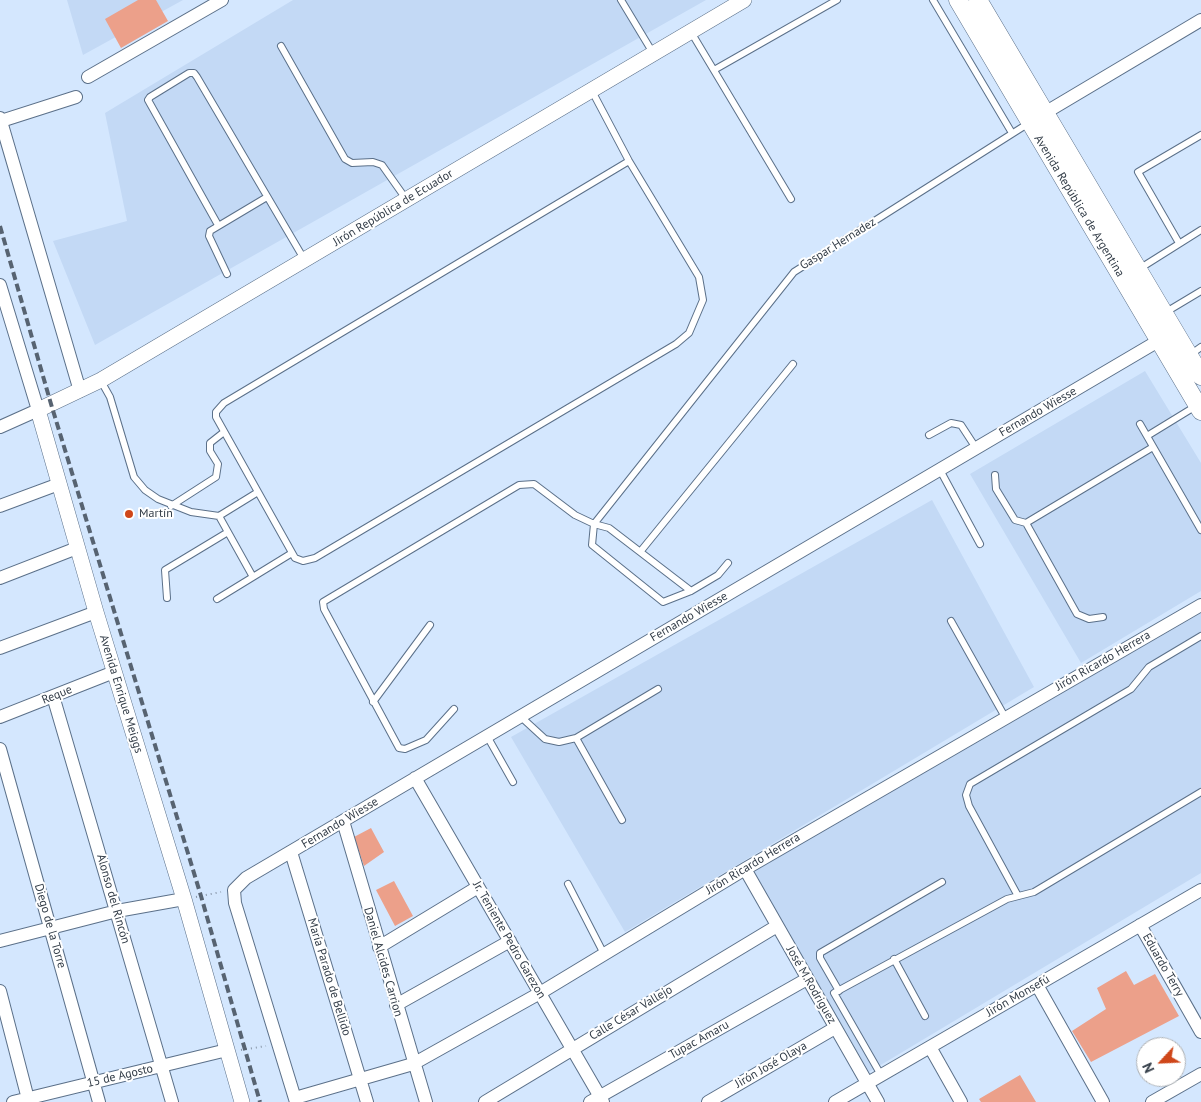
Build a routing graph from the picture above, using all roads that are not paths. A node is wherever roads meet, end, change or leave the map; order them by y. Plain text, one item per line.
1 (222, 0) edge
2 (621, 0) edge
3 (837, 0) edge
4 (933, 0) edge
5 (958, 0) edge
6 (978, 0) edge
7 (738, 2) edge
8 (1201, 20) edge
9 (690, 32) junction
10 (281, 46) dead end
11 (653, 54) junction
12 (714, 70) junction
13 (88, 77) dead end
14 (592, 91) junction
15 (76, 97) dead end
16 (1045, 113) junction
17 (0, 119) edge
18 (1029, 123) junction
19 (1012, 133) junction
20 (1201, 135) edge
21 (629, 161) junction
22 (267, 197) junction
23 (791, 199) dead end
24 (406, 200) junction
25 (218, 225) junction
26 (1201, 230) edge
27 (1179, 243) junction
28 (305, 261) junction
29 (1138, 270) junction
30 (227, 274) dead end
31 (0, 285) edge
32 (1201, 291) edge
33 (4, 312) edge
34 (1164, 313) junction
35 (1175, 332) junction
36 (1159, 341) junction
37 (1195, 351) edge
38 (793, 364) dead end
39 (1201, 376) edge
40 (101, 380) junction
41 (80, 391) junction
42 (1199, 408) edge
43 (38, 410) junction
44 (1140, 424) dead end
45 (0, 427) edge
46 (224, 432) junction
47 (929, 435) dead end
48 (1146, 436) junction
49 (1153, 447) junction
50 (976, 448) junction
51 (940, 470) junction
52 (995, 475) dead end
53 (59, 484) junction
54 (258, 492) junction
55 (0, 506) edge
56 (171, 506) junction
57 (219, 516) junction
58 (1026, 523) junction
59 (594, 524) junction
60 (1201, 530) edge
61 (228, 532) junction
62 (980, 544) dead end
63 (78, 548) junction
64 (640, 552) junction
65 (292, 553) junction
66 (728, 563) dead end
67 (253, 577) junction
68 (0, 578) edge
69 (691, 591) junction
70 (167, 598) dead end
71 (217, 598) dead end
72 (1201, 605) edge
73 (96, 612) junction
74 (1103, 617) dead end
75 (951, 621) dead end
76 (430, 626) dead end
77 (1201, 636) edge
78 (0, 648) edge
79 (114, 672) junction
80 (658, 689) dead end
81 (53, 696) junction
82 (372, 702) junction
83 (454, 709) dead end
84 (520, 716) junction
85 (0, 717) edge
86 (1005, 717) junction
87 (487, 736) junction
88 (576, 738) junction
89 (0, 750) edge
90 (415, 778) junction
91 (513, 782) dead end
92 (1201, 792) edge
93 (622, 820) dead end
94 (343, 821) junction
95 (291, 852) junction
96 (745, 868) junction
97 (942, 882) dead end
98 (568, 884) dead end
99 (478, 887) junction
100 (1201, 890) edge
101 (1018, 896) junction
102 (184, 899) junction
103 (117, 911) junction
104 (1140, 925) junction
105 (777, 926) junction
106 (50, 927) junction
107 (0, 941) edge
108 (510, 941) junction
109 (379, 947) junction
110 (604, 954) junction
111 (894, 959) junction
112 (808, 979) junction
113 (1037, 985) junction
114 (0, 991) edge
115 (839, 991) junction
116 (540, 993) junction
117 (396, 1006) junction
118 (925, 1016) dead end
119 (835, 1028) junction
120 (1201, 1032) edge
121 (930, 1047) junction
122 (572, 1048) junction
123 (227, 1050) junction
124 (413, 1064) junction
125 (162, 1066) junction
126 (1201, 1074) edge
127 (881, 1075) junction
128 (360, 1079) junction
129 (93, 1082) junction
130 (868, 1083) junction
131 (28, 1099) junction
132 (296, 1100) edge
133 (598, 1100) edge
134 (12, 1102) edge
135 (99, 1102) edge
136 (172, 1102) edge
137 (242, 1102) edge
138 (367, 1102) edge
139 (426, 1102) edge
140 (485, 1102) edge
141 (708, 1102) edge
142 (835, 1102) edge
143 (878, 1102) edge
144 (961, 1102) edge
145 (1103, 1102) edge
146 (1152, 1102) edge

1 - 13 street
2 - 11 lane
3 - 12 lane
4 - 19 lane
5 - 18 main road, Avenida República de Argentina
6 - 16 main road, Avenida República de Argentina
7 - 9 street, Jirón República de Ecuador
8 - 16 street, Gaspar Hernadez
9 - 11 street, Jirón República de Ecuador
9 - 12 lane
10 - 24 lane
11 - 14 street, Jirón República de Ecuador
12 - 23 lane
14 - 21 lane
14 - 24 street, Jirón República de Ecuador
15 - 17 street
16 - 18 street, Gaspar Hernadez
16 - 29 main road, Avenida República de Argentina
17 - 41 street
18 - 19 lane, Gaspar Hernadez
18 - 36 main road, Avenida República de Argentina
19 - 59 lane, Gaspar Hernadez
20 - 27 lane
21 - 46 lane
21 - 65 lane
22 - 25 lane
22 - 25 lane
22 - 28 lane
24 - 28 street, Jirón República de Ecuador
25 - 30 lane
26 - 27 lane
27 - 29 lane
28 - 40 street, Jirón República de Ecuador
29 - 34 main road, Avenida República de Argentina
31 - 33 street, Avenida Enrique Meiggs
32 - 34 lane
33 - 43 street, Avenida Enrique Meiggs
34 - 35 main road, Avenida República de Argentina
35 - 36 street, Fernando Wiesse
35 - 37 main road, Avenida República de Argentina
36 - 42 main road, Avenida República de Argentina
36 - 50 street, Fernando Wiesse
37 - 39 main road, Avenida República de Argentina
38 - 64 lane
40 - 41 street, Jirón República de Ecuador
40 - 56 lane
41 - 43 street, Jirón República de Ecuador
42 - 48 lane
43 - 45 street
43 - 53 street, Avenida Enrique Meiggs
44 - 48 lane
46 - 54 lane
46 - 56 lane
47 - 50 lane
48 - 49 lane
49 - 58 lane
49 - 60 lane
50 - 51 street, Fernando Wiesse
51 - 62 lane
51 - 84 street, Fernando Wiesse
52 - 58 lane
53 - 55 street
53 - 63 street, Avenida Enrique Meiggs
54 - 57 lane
54 - 65 lane
56 - 57 lane
57 - 61 lane
58 - 74 lane
59 - 64 lane
59 - 69 lane
59 - 82 lane
61 - 67 lane
61 - 70 lane
63 - 68 street
63 - 73 street, Avenida Enrique Meiggs
64 - 69 lane
65 - 67 lane
66 - 69 lane
67 - 71 lane
72 - 86 street, Jirón Ricardo Herrera
73 - 78 street
73 - 79 street, Avenida Enrique Meiggs
75 - 86 lane
76 - 82 lane
77 - 101 lane
79 - 81 street, Reque
79 - 102 street, Avenida Enrique Meiggs
80 - 88 lane
81 - 85 street, Reque
81 - 103 street, Alonso del Rincón
82 - 83 lane
84 - 87 street, Fernando Wiesse
84 - 88 lane
86 - 96 street, Jirón Ricardo Herrera
87 - 90 street, Fernando Wiesse
87 - 91 lane
88 - 93 lane
89 - 106 street, Diego de la Torre
90 - 94 street, Fernando Wiesse
90 - 99 street, Jr. Teniente Pedro Garezon
92 - 101 lane
94 - 95 street, Fernando Wiesse
94 - 109 street, Daniel Alcides Carrion
95 - 128 street, María Parado de Bellido
95 - 132 street, Fernando Wiesse
96 - 105 street, José M.Rodriguez
96 - 110 street, Jirón Ricardo Herrera
97 - 115 lane
98 - 110 lane
99 - 108 street, Jr. Teniente Pedro Garezon
99 - 109 street
100 - 104 street, Jirón Monsefú
101 - 111 lane
102 - 103 street
102 - 123 street, Avenida Enrique Meiggs
103 - 106 street
103 - 125 street, Alonso del Rincón
104 - 113 street, Jirón Monsefú
104 - 120 street, Eduardo Terry
105 - 112 street, José M.Rodriguez
105 - 122 street, Calle César Vallejo
106 - 107 street
106 - 129 street, Diego de la Torre
108 - 116 street, Jr. Teniente Pedro Garezon
108 - 117 street
109 - 117 street, Daniel Alcides Carrion
110 - 116 street, Jirón Ricardo Herrera
111 - 115 lane
111 - 118 lane
112 - 119 street, José M.Rodriguez
112 - 133 street, Tupac Amaru
113 - 121 street, Jirón Monsefú
113 - 145 street
114 - 131 street
115 - 127 lane
116 - 122 street, Jr. Teniente Pedro Garezon
116 - 124 street, Jirón Ricardo Herrera
117 - 124 street, Daniel Alcides Carrion
119 - 130 street, José M.Rodriguez
119 - 141 street, Jirón José Olaya
121 - 127 street, Jirón Monsefú
121 - 144 street
122 - 133 street, Jr. Teniente Pedro Garezon
122 - 140 street, Calle César Vallejo
123 - 125 street, 15 de Agosto
123 - 137 street, Avenida Enrique Meiggs
124 - 128 street, Jirón Ricardo Herrera
124 - 139 street, Daniel Alcides Carrion
125 - 129 street, 15 de Agosto
125 - 136 street, Alonso del Rincón
126 - 146 street
127 - 130 street, Jirón Monsefú
128 - 132 street, Jirón Ricardo Herrera
128 - 138 street, María Parado de Bellido
129 - 131 street, 15 de Agosto
129 - 135 street, Diego de la Torre
130 - 142 street, Jirón Monsefú
130 - 143 street, José M.Rodriguez
131 - 134 street, 15 de Agosto

